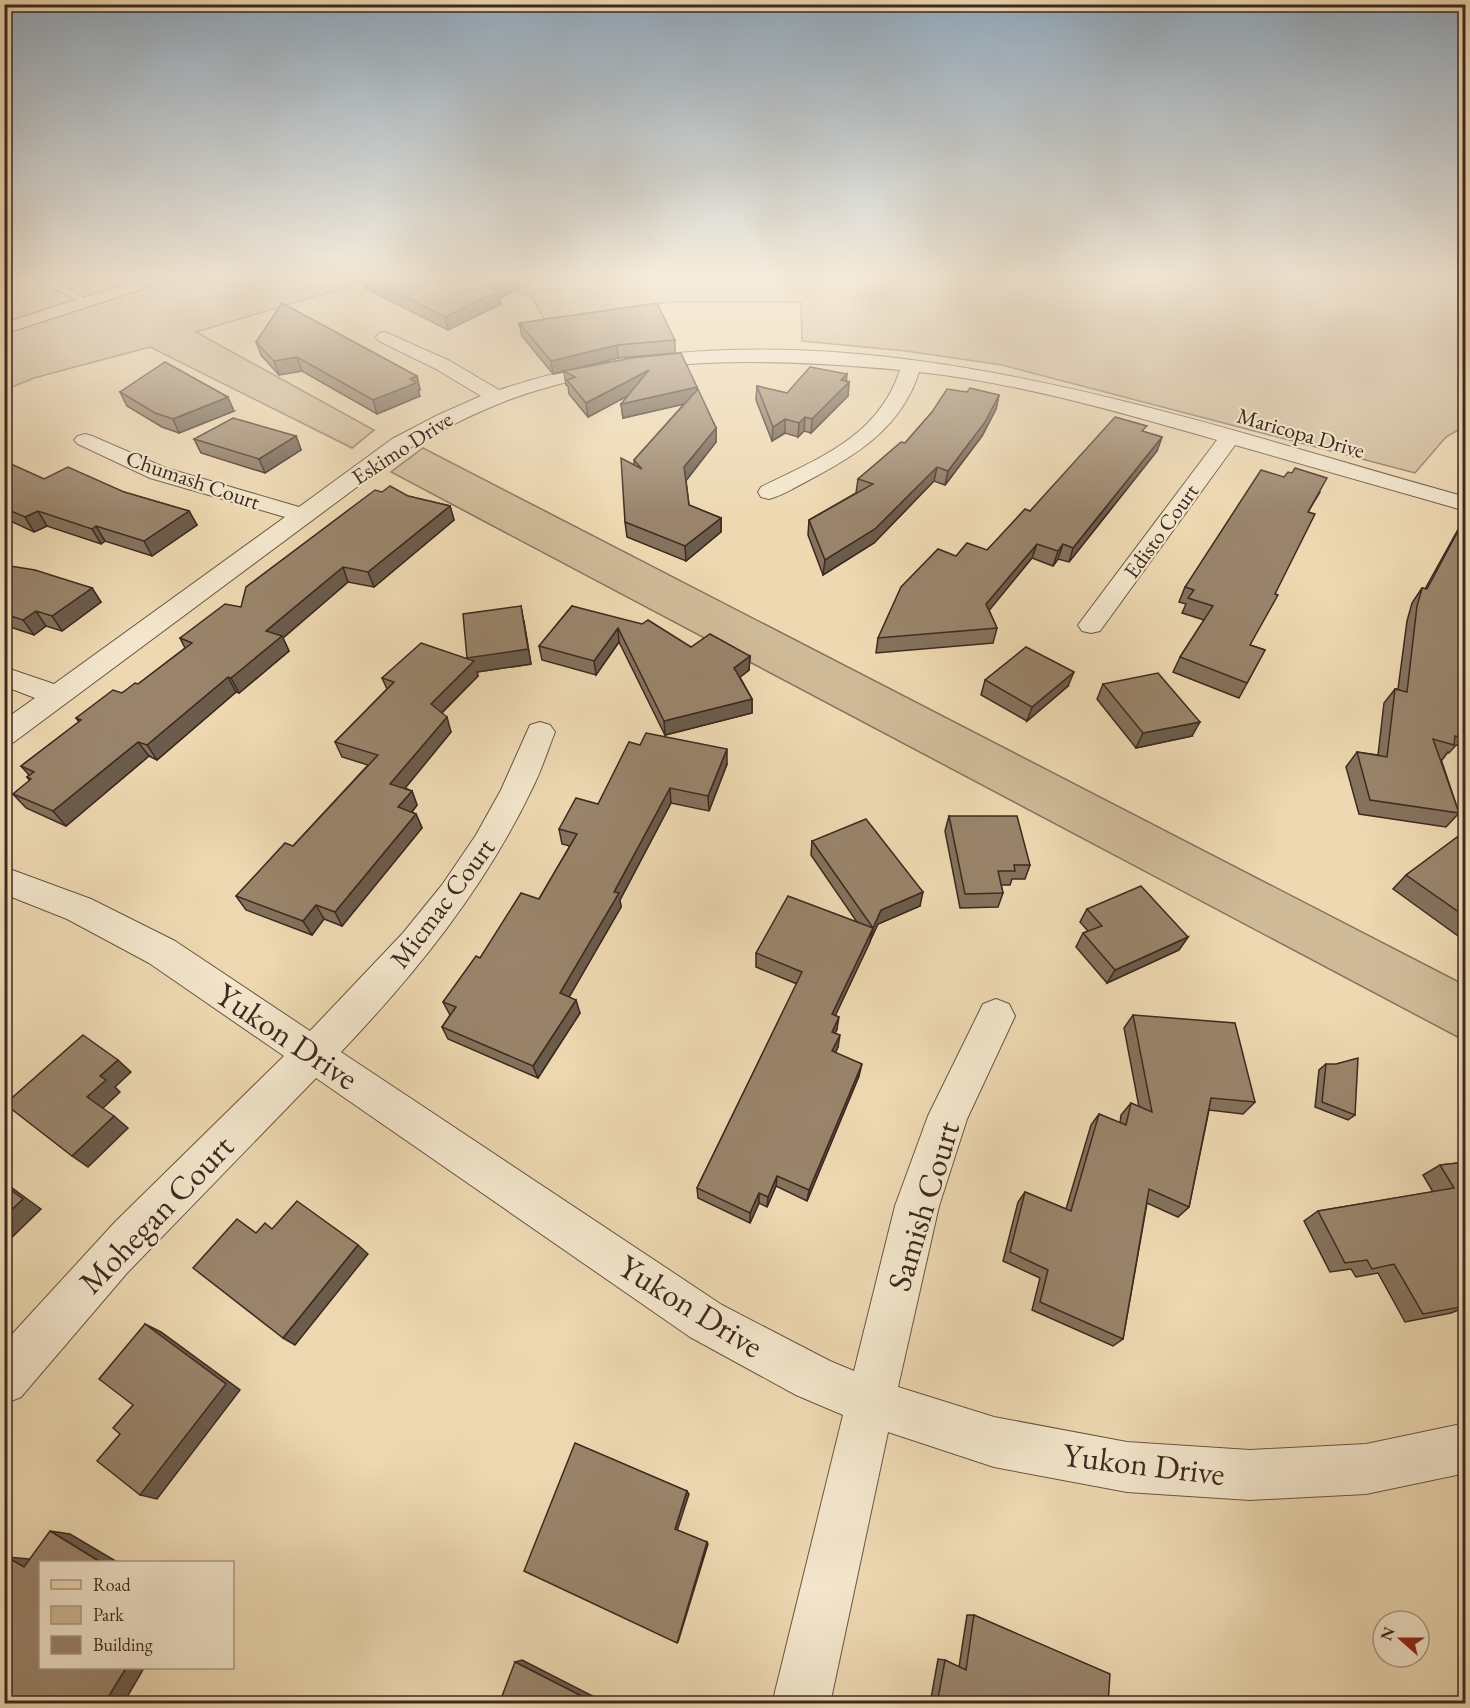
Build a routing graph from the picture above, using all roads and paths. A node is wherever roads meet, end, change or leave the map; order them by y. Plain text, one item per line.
1 (422, 355) edge
2 (911, 365) junction
3 (495, 396) junction
4 (1230, 437) junction
5 (85, 441) dead end
6 (769, 492) dead end
7 (1466, 504) edge
8 (302, 515) junction
9 (1091, 625) dead end
10 (4, 676) edge
11 (57, 696) junction
12 (540, 732) dead end
13 (4, 735) edge
14 (4, 880) edge
15 (996, 1016) dead end
16 (314, 1053) junction
17 (4, 1380) edge
18 (870, 1402) junction
19 (1466, 1448) edge
20 (801, 1704) edge

1 - 3 street
2 - 3 street, Eskimo Drive
2 - 4 street, Maricopa Drive
2 - 6 street
3 - 8 street, Eskimo Drive
4 - 7 street, Maricopa Drive
4 - 9 street, Edisto Court
5 - 8 street, Chumash Court
8 - 11 street, Eskimo Drive
10 - 11 street
11 - 13 street, Eskimo Drive
12 - 16 street, Micmac Court
14 - 16 street, Yukon Drive
15 - 18 street, Samish Court
16 - 17 street, Mohegan Court
16 - 18 street, Yukon Drive
18 - 19 street, Yukon Drive
18 - 20 street, Samish Court

